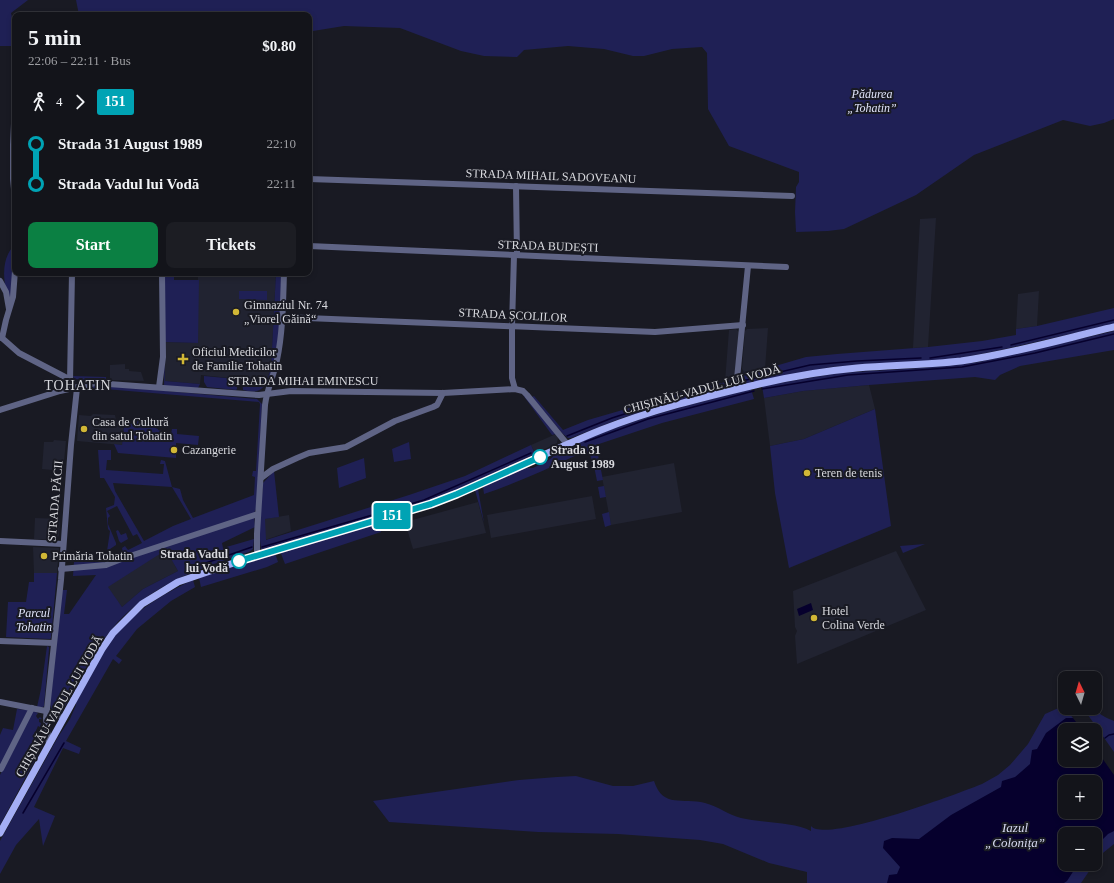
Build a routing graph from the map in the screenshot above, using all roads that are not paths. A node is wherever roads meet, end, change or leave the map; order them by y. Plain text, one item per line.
1 (312, 179) edge
2 (516, 186) junction
3 (792, 196) dead end
4 (312, 246) edge
5 (515, 255) junction
6 (748, 266) junction
7 (786, 267) dead end
8 (15, 276) edge
9 (72, 276) edge
10 (162, 276) edge
11 (284, 276) edge
12 (0, 281) edge
13 (9, 311) junction
14 (282, 317) junction
15 (743, 325) junction
16 (512, 326) junction
17 (1114, 327) edge
18 (1, 340) edge
19 (70, 381) junction
20 (159, 387) junction
21 (77, 388) junction
22 (515, 389) junction
23 (736, 389) junction
24 (266, 393) junction
25 (443, 393) junction
26 (0, 410) edge
27 (567, 444) junction
28 (260, 478) junction
29 (258, 514) junction
30 (0, 541) edge
31 (63, 544) junction
32 (257, 555) junction
33 (62, 569) junction
34 (0, 641) edge
35 (54, 643) junction
36 (0, 702) edge
37 (32, 708) junction
38 (46, 711) junction
39 (64, 718) junction
40 (49, 745) junction
41 (1, 769) edge
42 (0, 834) edge

1 - 2 street, STRADA MIHAIL SADOVEANU
2 - 3 street, STRADA MIHAIL SADOVEANU
2 - 5 street
4 - 5 street, STRADA BUDEȘTI
5 - 6 street, STRADA BUDEȘTI
5 - 16 street
6 - 7 street, STRADA BUDEȘTI
6 - 15 street
8 - 13 street
9 - 19 street
10 - 20 street
11 - 14 street
12 - 13 street
13 - 18 street
14 - 16 street, STRADA ȘCOLILOR
14 - 24 street
15 - 16 street, STRADA ȘCOLILOR
15 - 23 street
16 - 22 street
17 - 23 main road, CHIȘINĂU-VADUL LUI VODĂ
18 - 19 street
19 - 21 street
20 - 21 street, STRADA MIHAI EMINESCU
20 - 24 street, STRADA MIHAI EMINESCU
21 - 26 street, STRADA MIHAI EMINESCU
21 - 31 street, STRADA PĂCII
22 - 25 street, STRADA MIHAI EMINESCU
22 - 27 street
23 - 27 main road, CHIȘINĂU-VADUL LUI VODĂ
24 - 25 street, STRADA MIHAI EMINESCU
24 - 28 street
25 - 28 street
27 - 32 main road, CHIȘINĂU-VADUL LUI VODĂ
28 - 29 street
29 - 32 street
29 - 33 street
30 - 31 street
31 - 33 street, STRADA PĂCII
32 - 39 main road, CHIȘINĂU-VADUL LUI VODĂ
33 - 35 street, STRADA PĂCII
34 - 35 street
35 - 38 street, STRADA PĂCII
36 - 37 street
37 - 38 street
37 - 41 street
38 - 39 street
38 - 40 street, STRADA PĂCII
39 - 40 main road, CHIȘINĂU-VADUL LUI VODĂ
40 - 42 main road, CHIȘINĂU-VADUL LUI VODĂ

